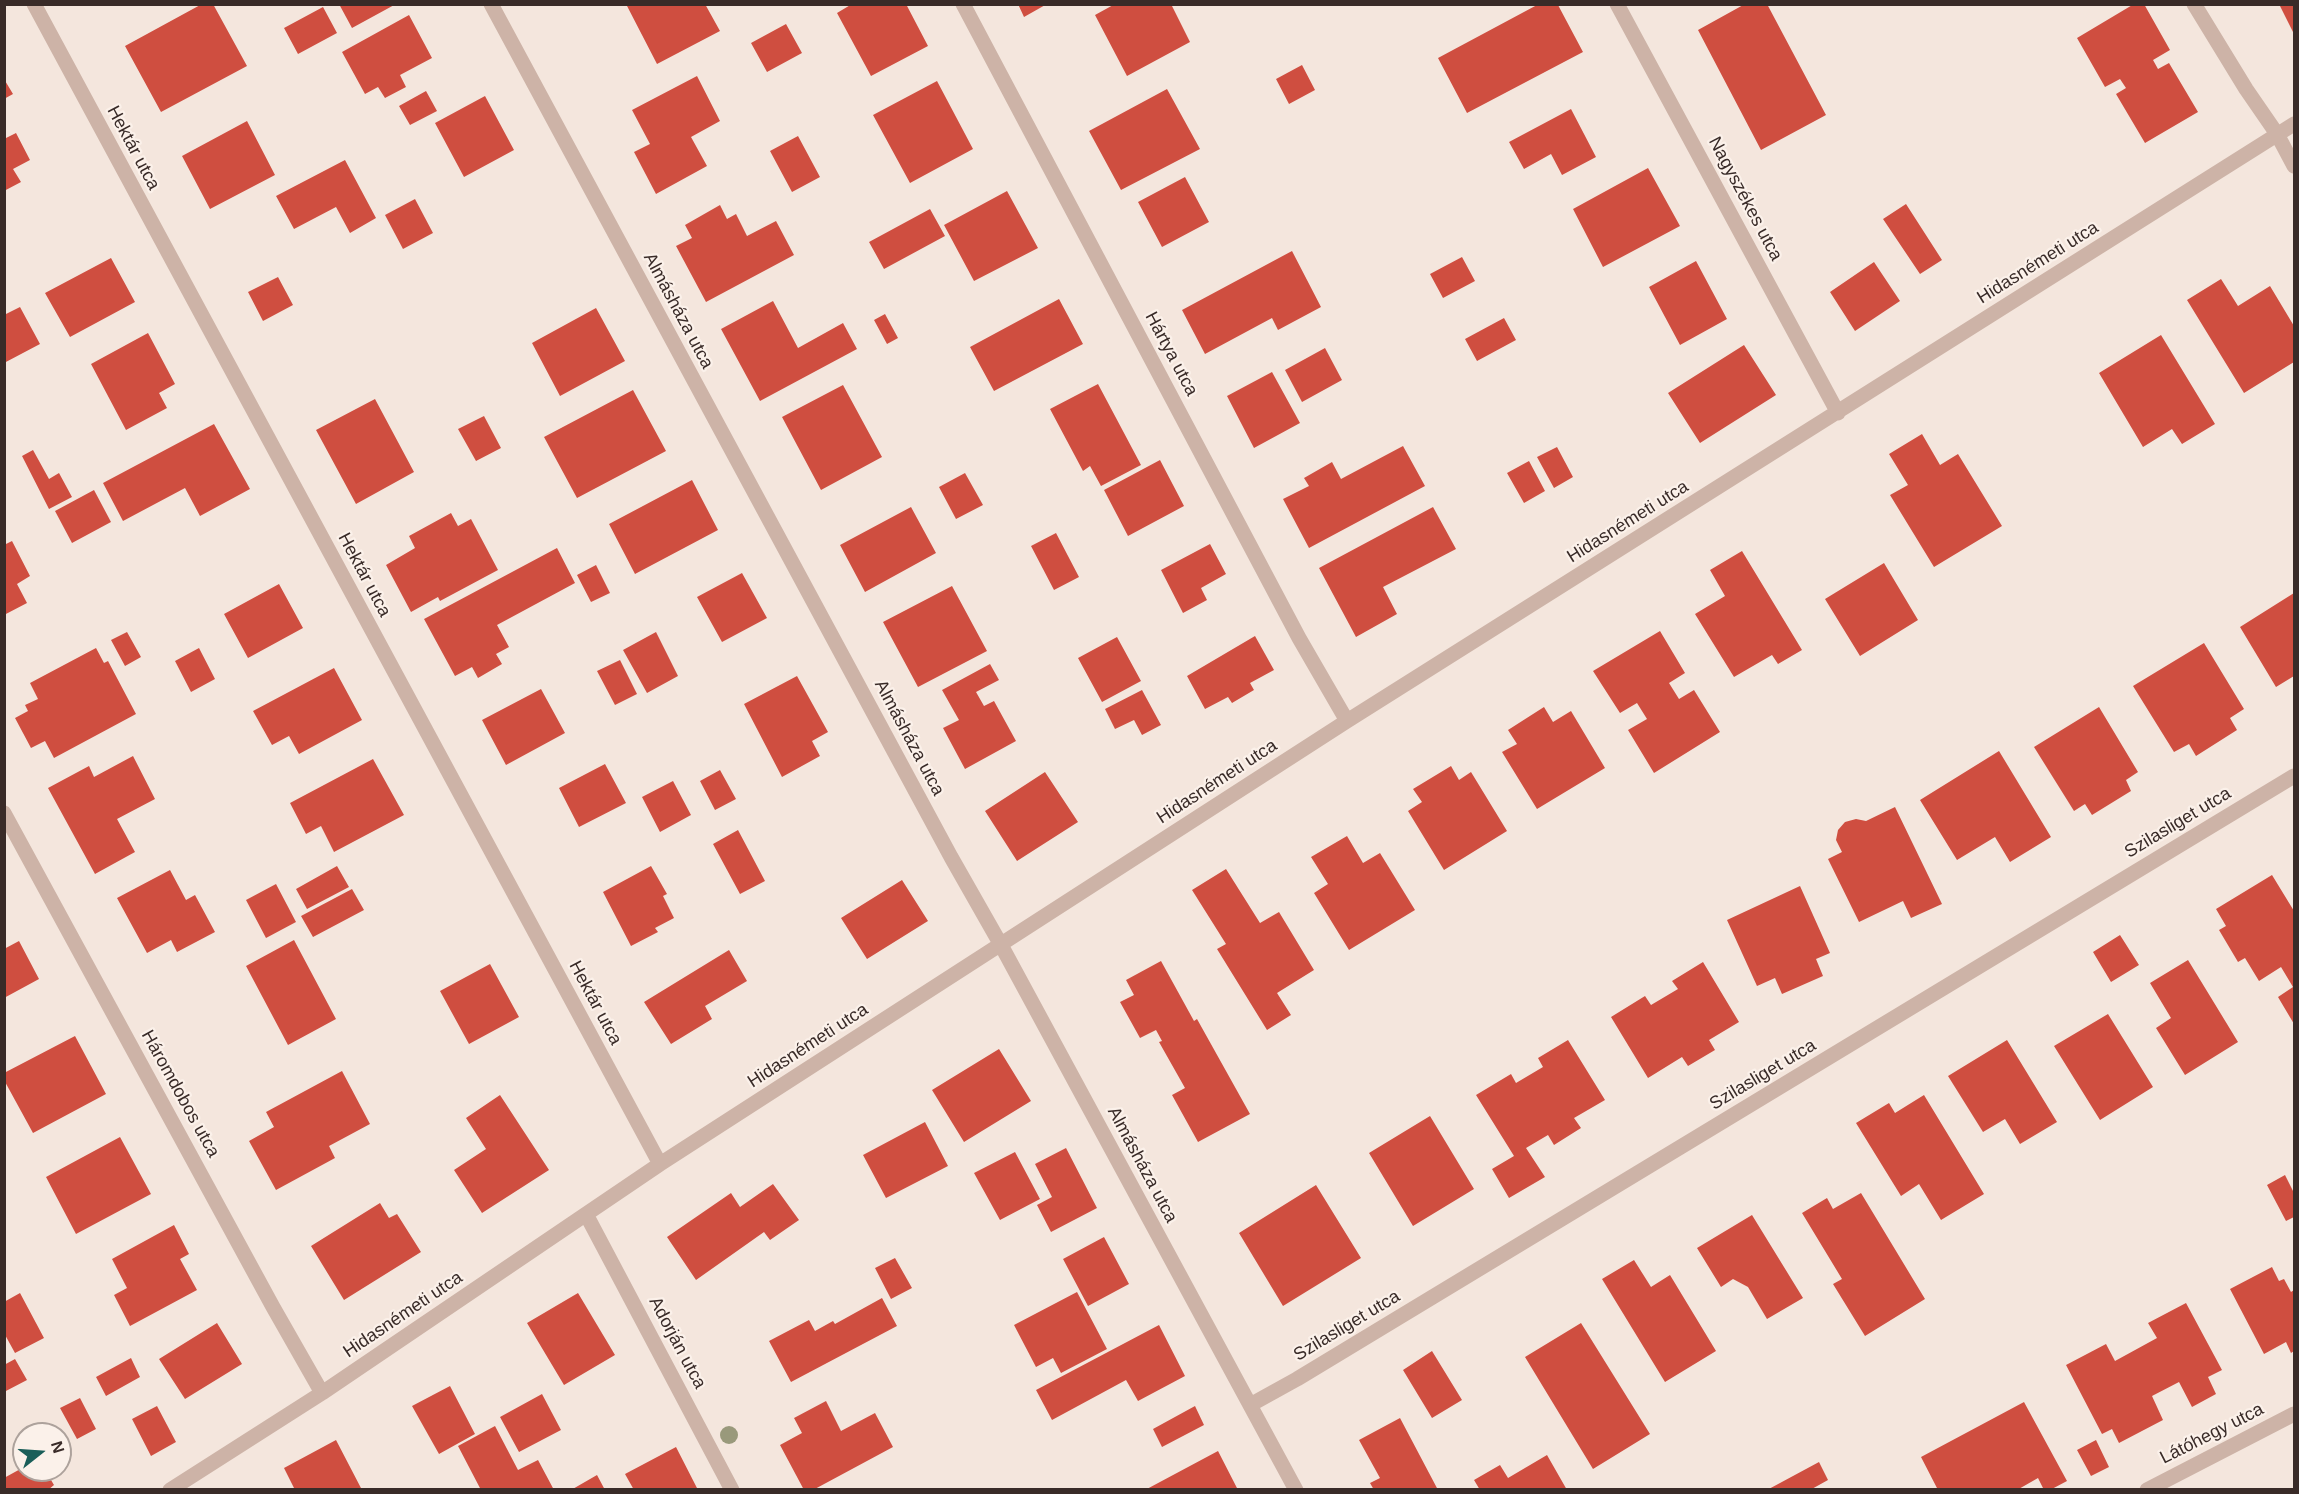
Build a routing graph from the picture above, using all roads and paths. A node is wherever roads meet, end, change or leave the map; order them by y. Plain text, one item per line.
1 (34, 4) edge
2 (491, 4) edge
3 (963, 4) edge
4 (1617, 4) edge
5 (2194, 4) edge
6 (2295, 124) edge
7 (2277, 134) junction
8 (2295, 166) edge
9 (1838, 413) junction
10 (1347, 721) junction
11 (2295, 776) edge
12 (4, 813) edge
13 (1001, 945) junction
14 (660, 1164) junction
15 (587, 1216) junction
16 (322, 1393) junction
17 (1250, 1405) junction
18 (2295, 1414) edge
19 (170, 1490) edge
20 (732, 1490) edge
21 (1296, 1490) edge
22 (2147, 1490) edge

1 - 14 street, Hektár utca
2 - 13 street, Almásháza utca
3 - 10 street, Hártya utca
4 - 9 street, Nagyszékes utca
5 - 7 street
6 - 7 street, Hidasnémeti utca
7 - 8 street
7 - 9 street, Hidasnémeti utca
9 - 10 street, Hidasnémeti utca
10 - 13 street, Hidasnémeti utca
11 - 17 street, Szilasliget utca
12 - 16 street, Háromdobos utca
13 - 14 street, Hidasnémeti utca
13 - 17 street, Almásháza utca
14 - 15 street, Hidasnémeti utca
15 - 16 street, Hidasnémeti utca
15 - 20 street, Adorján utca
16 - 19 street, Hidasnémeti utca
17 - 21 street, Almásháza utca
18 - 22 street, Látóhegy utca

